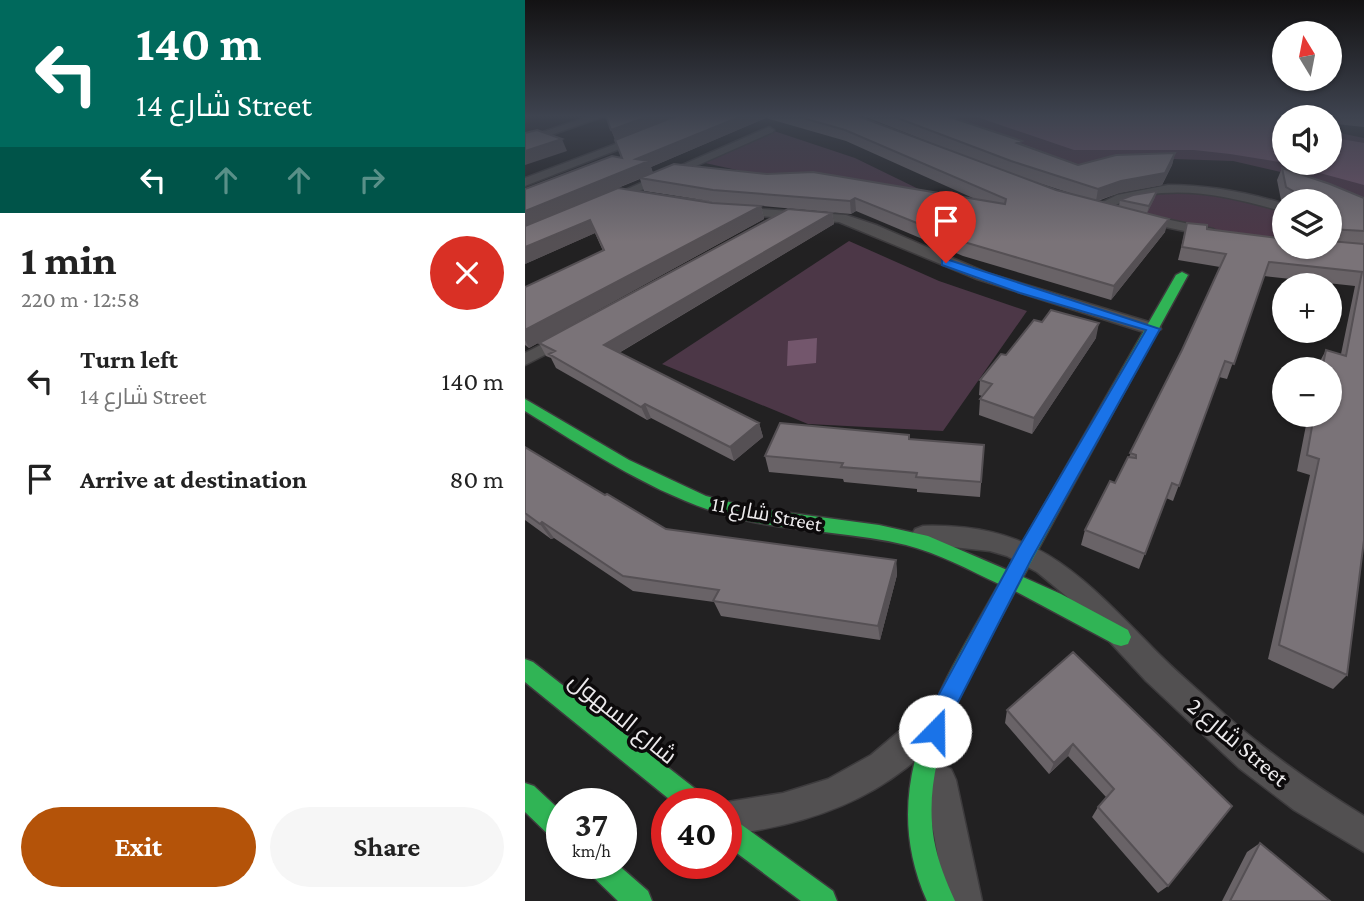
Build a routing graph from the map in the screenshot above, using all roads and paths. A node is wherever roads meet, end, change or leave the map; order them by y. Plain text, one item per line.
1 (588, 158) edge
2 (705, 158) edge
3 (525, 182) edge
4 (623, 194) junction
5 (651, 200) edge
6 (1272, 203) edge
7 (600, 204) edge
8 (1085, 204) edge
9 (1099, 207) junction
10 (716, 209) edge
11 (788, 214) junction
12 (765, 227) edge
13 (1225, 235) edge
14 (1182, 275) dead end
15 (1153, 329) junction
16 (578, 331) edge
17 (525, 360) edge
18 (525, 404) edge
19 (907, 537) junction
20 (1025, 552) junction
21 (1011, 580) junction
22 (1121, 637) junction
23 (525, 668) edge
24 (940, 715) junction
25 (930, 748) junction
26 (674, 788) edge
27 (525, 795) edge
28 (546, 815) edge
29 (742, 817) edge
30 (1364, 835) edge
31 (742, 841) edge
32 (614, 879) edge
33 (638, 901) edge
34 (823, 901) edge
35 (940, 901) edge
36 (964, 901) edge

1 - 3 street
2 - 4 street
4 - 5 street
4 - 7 street
6 - 9 street
8 - 9 street
9 - 13 street
10 - 11 street
11 - 12 street
11 - 15 street
14 - 15 street
15 - 20 street
16 - 17 street
18 - 19 street, شارع 11 Street
19 - 20 street, شارع 11 Street
19 - 21 street, شارع 11 Street
20 - 21 street
20 - 22 street, شارع 2 Street
21 - 22 street, شارع 2 Street
21 - 24 street
22 - 30 street, شارع 2 Street
23 - 26 street, شارع السهول
24 - 25 street
24 - 29 street
25 - 35 street
25 - 36 street
27 - 28 street
31 - 34 street
32 - 33 street

